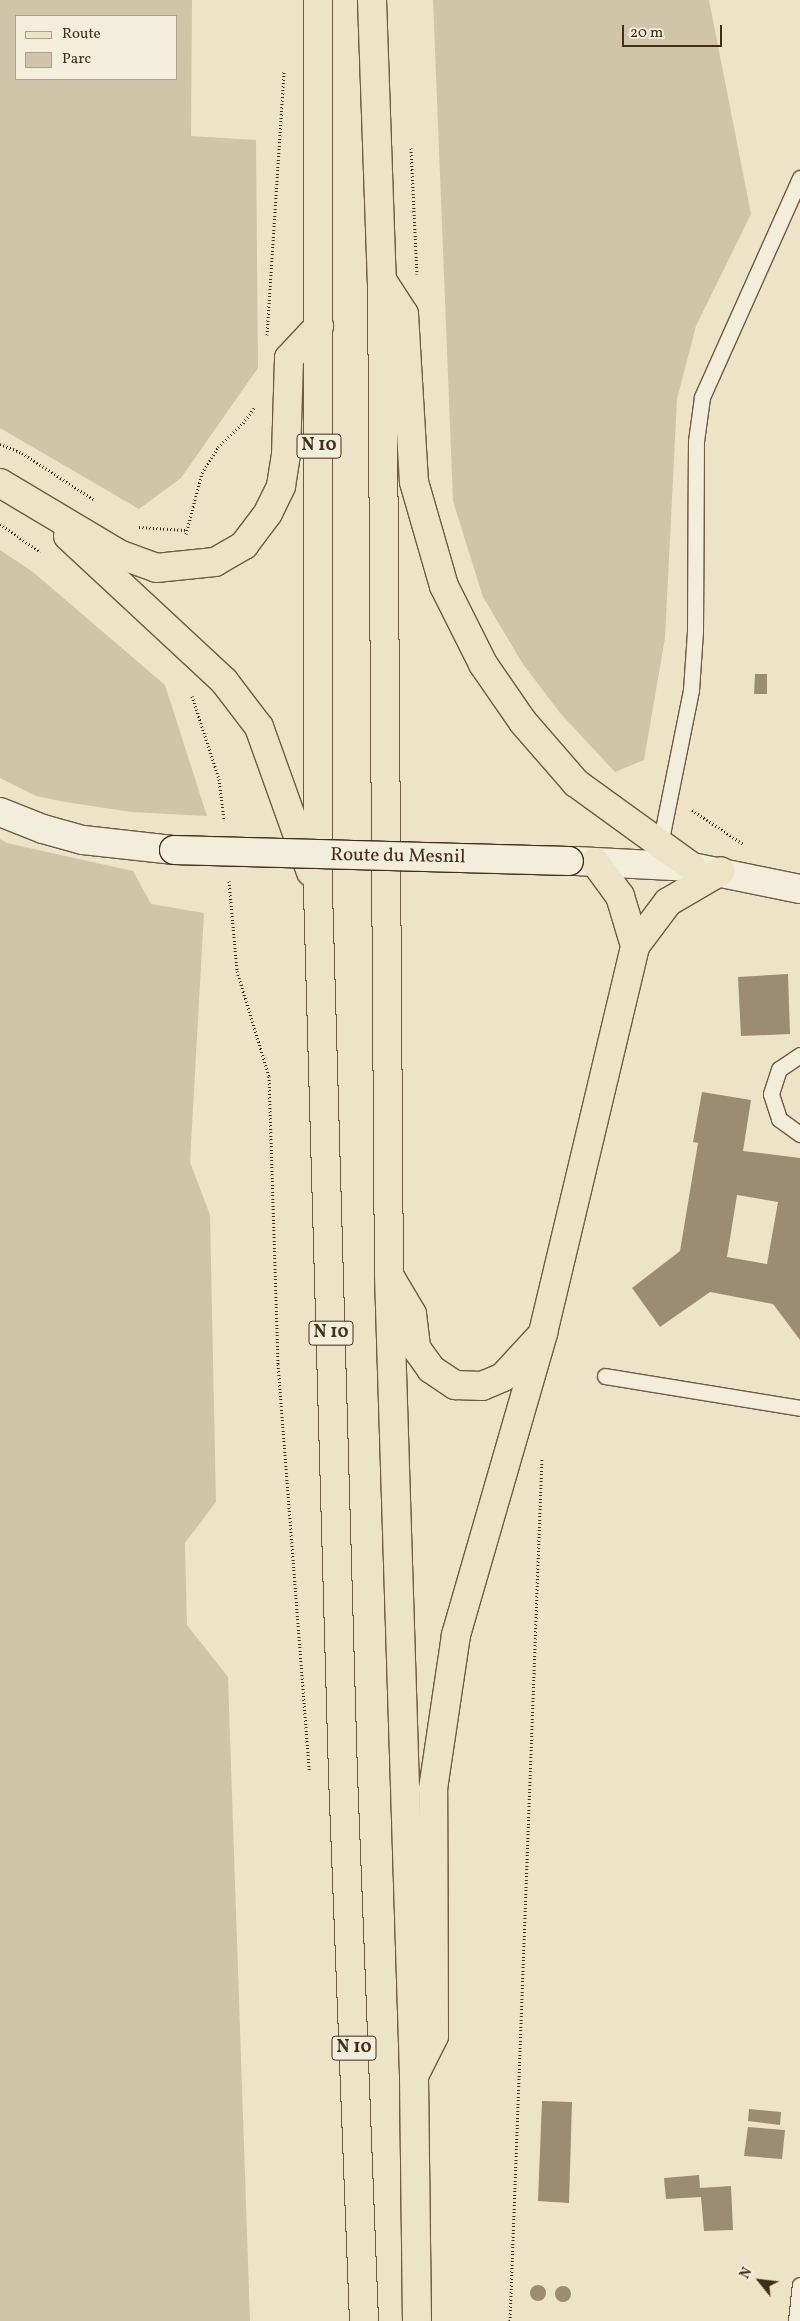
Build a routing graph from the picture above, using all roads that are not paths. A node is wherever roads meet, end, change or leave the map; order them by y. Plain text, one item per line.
1 (318, 0) edge
2 (372, 0) edge
3 (800, 178) edge
4 (382, 280) junction
5 (319, 326) junction
6 (0, 482) edge
7 (31, 501) junction
8 (0, 812) edge
9 (660, 844) junction
10 (582, 861) junction
11 (692, 867) junction
12 (721, 871) junction
13 (800, 889) edge
14 (318, 891) junction
15 (634, 946) junction
16 (800, 1055) edge
17 (800, 1134) edge
18 (389, 1275) junction
19 (543, 1333) junction
20 (605, 1376) dead end
21 (800, 1408) edge
22 (414, 2077) junction
23 (800, 2285) edge
24 (364, 2321) edge
25 (417, 2321) edge
26 (796, 2321) edge

1 - 5 main road, N 10
2 - 4 main road
3 - 9 lane
4 - 9 main road
4 - 18 main road
5 - 7 main road
5 - 14 main road, N 10
6 - 7 main road
7 - 14 main road
8 - 10 street, Route du Mesnil, bridge
9 - 11 main road
10 - 11 street, Route du Mesnil
10 - 15 main road
11 - 12 street, Route du Mesnil
12 - 13 street, Route du Mesnil
12 - 15 main road
14 - 24 main road, N 10
15 - 19 main road
16 - 17 lane
18 - 19 main road
18 - 22 main road
19 - 22 main road
20 - 21 lane
22 - 25 main road
23 - 26 lane

